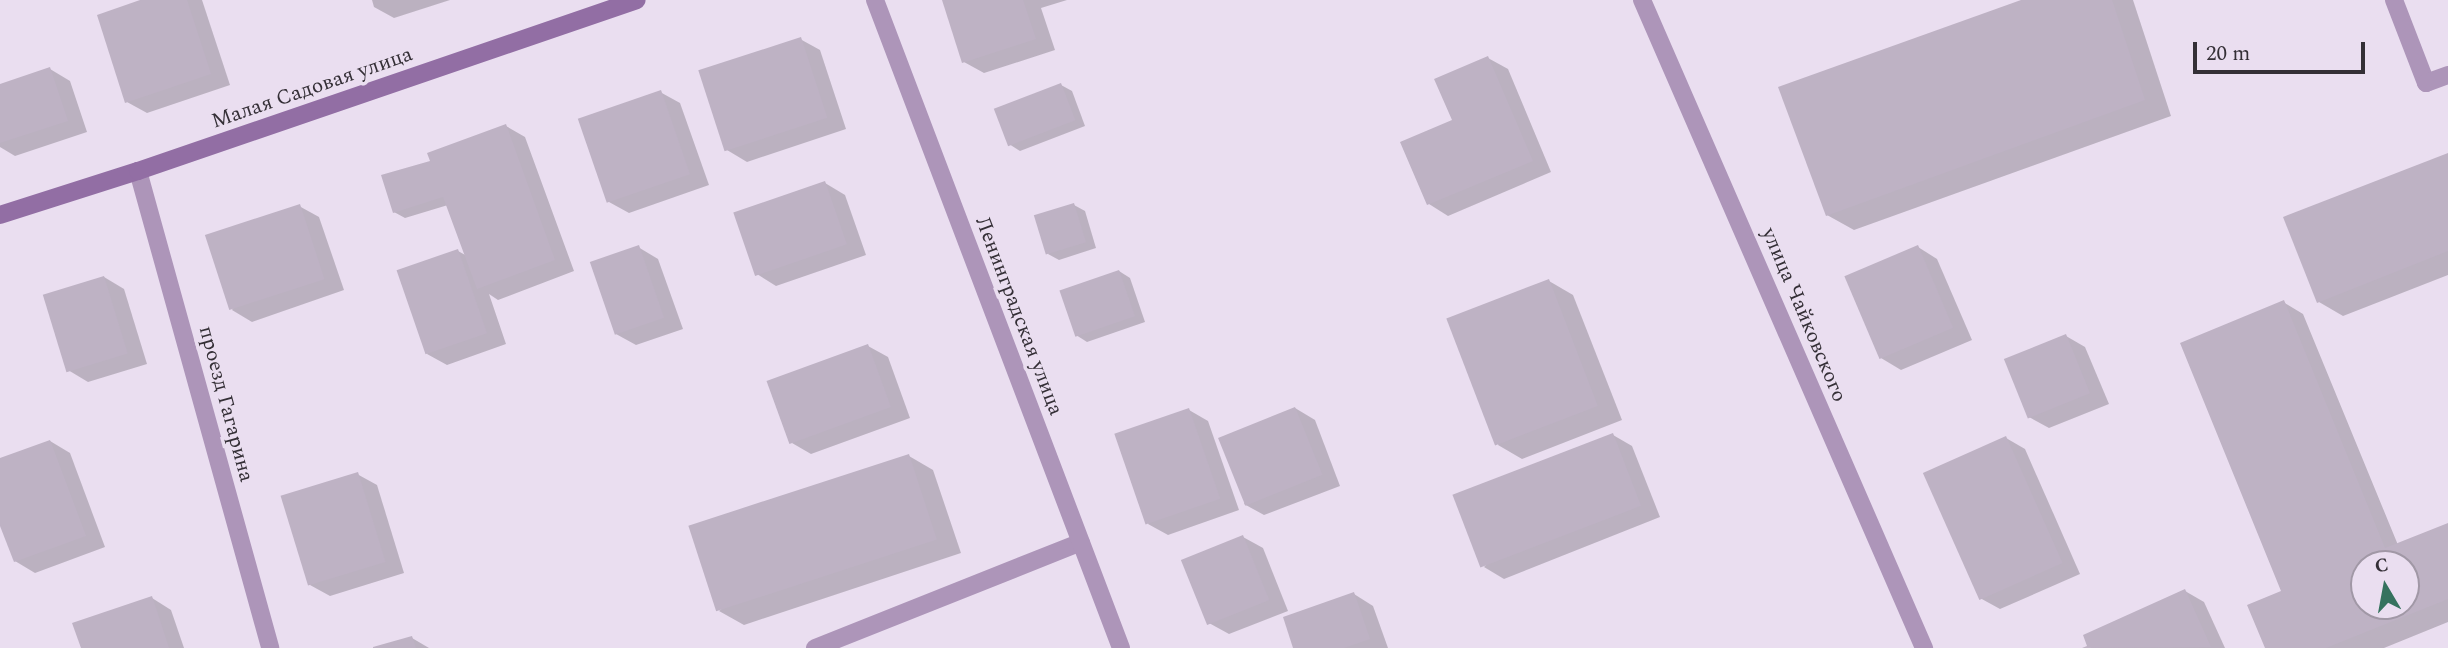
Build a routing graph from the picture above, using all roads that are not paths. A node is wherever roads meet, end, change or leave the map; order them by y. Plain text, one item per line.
1 (637, 0) edge
2 (875, 0) edge
3 (1642, 0) edge
4 (2394, 0) edge
5 (2448, 75) edge
6 (138, 172) junction
7 (0, 215) edge
8 (1081, 542) junction
9 (270, 648) edge
10 (815, 648) edge
11 (1121, 648) edge
12 (1924, 648) edge

1 - 6 main road, Малая Садовая улица
2 - 8 street, Ленинградская улица
3 - 12 street, улица Чайковского
4 - 5 street
6 - 7 main road, Малая Садовая улица
6 - 9 street, проезд Гагарина
8 - 10 street
8 - 11 street, Ленинградская улица

